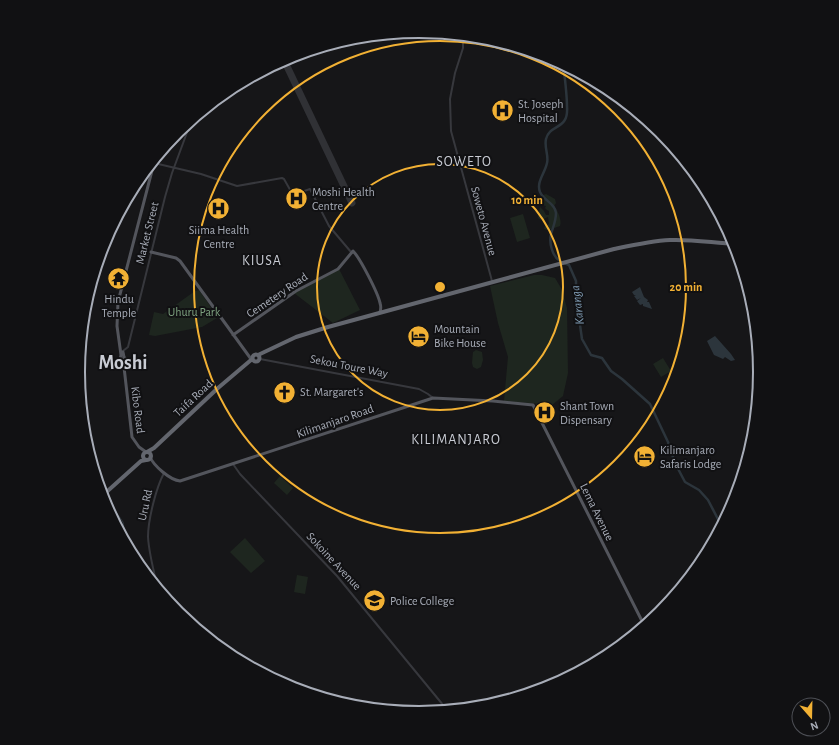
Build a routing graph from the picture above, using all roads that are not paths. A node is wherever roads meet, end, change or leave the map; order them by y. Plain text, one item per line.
1 (463, 41) edge
2 (187, 132) edge
3 (159, 163) edge
4 (175, 167) junction
5 (151, 173) edge
6 (143, 205) junction
7 (729, 243) edge
8 (151, 252) junction
9 (352, 252) junction
10 (492, 282) junction
11 (380, 312) junction
12 (234, 335) junction
13 (123, 351) junction
14 (255, 358) junction
15 (126, 359) junction
16 (120, 360) junction
17 (124, 367) junction
18 (433, 398) junction
19 (533, 405) joint
20 (147, 455) junction
21 (233, 464) junction
22 (164, 473) junction
23 (107, 492) edge
24 (156, 578) edge
25 (642, 622) edge
26 (444, 706) edge

1 - 10 street, Soweto Avenue
2 - 4 street, Market Street
3 - 4 street
4 - 8 street, Market Street
4 - 9 street
5 - 6 main road
6 - 13 main road
6 - 16 main road
7 - 10 highway, Taifa Road
8 - 12 main road
8 - 13 street, Market Street
9 - 11 main road
9 - 12 main road, Cemetery Road
10 - 11 highway, Taifa Road
11 - 14 highway, Taifa Road
12 - 14 main road
13 - 15 main road
14 - 18 street, Sekou Toure Way
14 - 20 highway, Taifa Road
15 - 16 main road
15 - 17 main road
16 - 17 main road
17 - 20 main road, Kibo Road
18 - 19 main road, Kilimanjaro Road
18 - 21 main road, Kilimanjaro Road
19 - 25 main road, Lema Avenue
20 - 22 main road, Kilimanjaro Road
20 - 23 highway
21 - 22 main road, Kilimanjaro Road
21 - 26 street, Sokoine Avenue
22 - 24 street, Uru Rd

